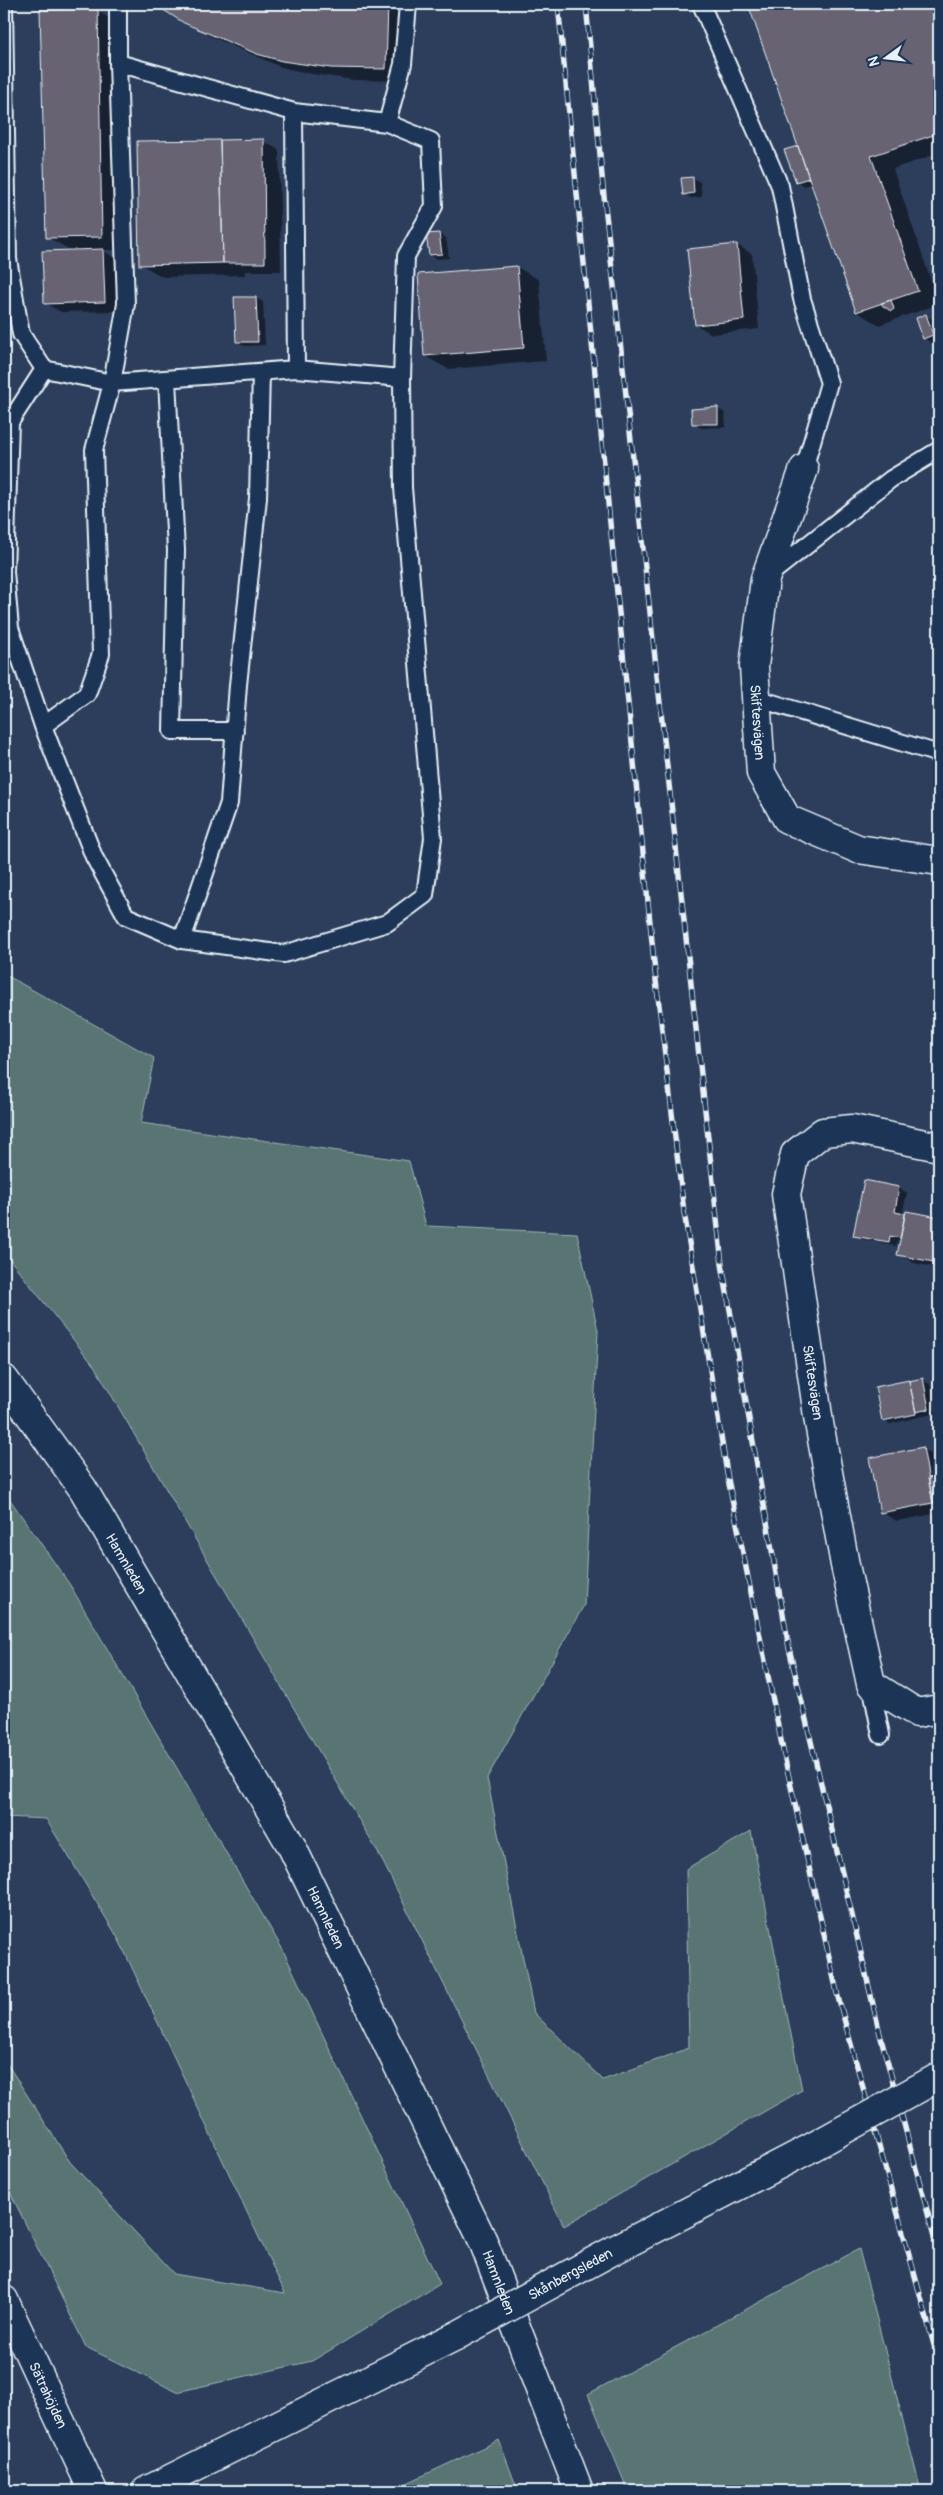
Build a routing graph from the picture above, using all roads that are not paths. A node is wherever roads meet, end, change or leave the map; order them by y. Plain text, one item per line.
1 (4, 4) edge
2 (118, 4) edge
3 (408, 4) edge
4 (701, 4) edge
5 (118, 63) junction
6 (294, 112) junction
7 (387, 123) junction
8 (44, 368) junction
9 (296, 369) junction
10 (261, 372) junction
11 (402, 378) junction
12 (167, 380) junction
13 (112, 383) junction
14 (939, 450) edge
15 (804, 469) joint
16 (765, 578) junction
17 (756, 698) junction
18 (44, 726) junction
19 (235, 731) junction
20 (939, 754) edge
21 (939, 861) edge
22 (182, 940) junction
23 (939, 1147) edge
24 (4, 1379) edge
25 (871, 1684) junction
26 (939, 1709) edge
27 (881, 1735) dead end
28 (939, 2077) edge
29 (4, 2300) edge
30 (93, 2491) edge
31 (146, 2491) edge
32 (579, 2491) edge

1 - 8 lane
2 - 5 lane
3 - 7 lane
4 - 15 lane
5 - 6 lane
5 - 13 lane
6 - 7 lane
6 - 9 lane
7 - 11 lane
8 - 13 lane
8 - 18 lane
9 - 10 lane
9 - 11 lane
10 - 12 lane
10 - 19 lane
11 - 22 lane
12 - 13 lane
12 - 19 lane
13 - 18 lane
14 - 16 lane
15 - 16 street, Skiftesvägen
16 - 17 street, Skiftesvägen
17 - 20 lane
17 - 21 street, Skiftesvägen
18 - 22 lane
19 - 22 lane
23 - 25 street, Skiftesvägen
24 - 32 street, Hamnleden
25 - 26 street
25 - 27 lane
28 - 31 street, Skånbergsleden, bridge
29 - 30 street, Sätrahöjden

